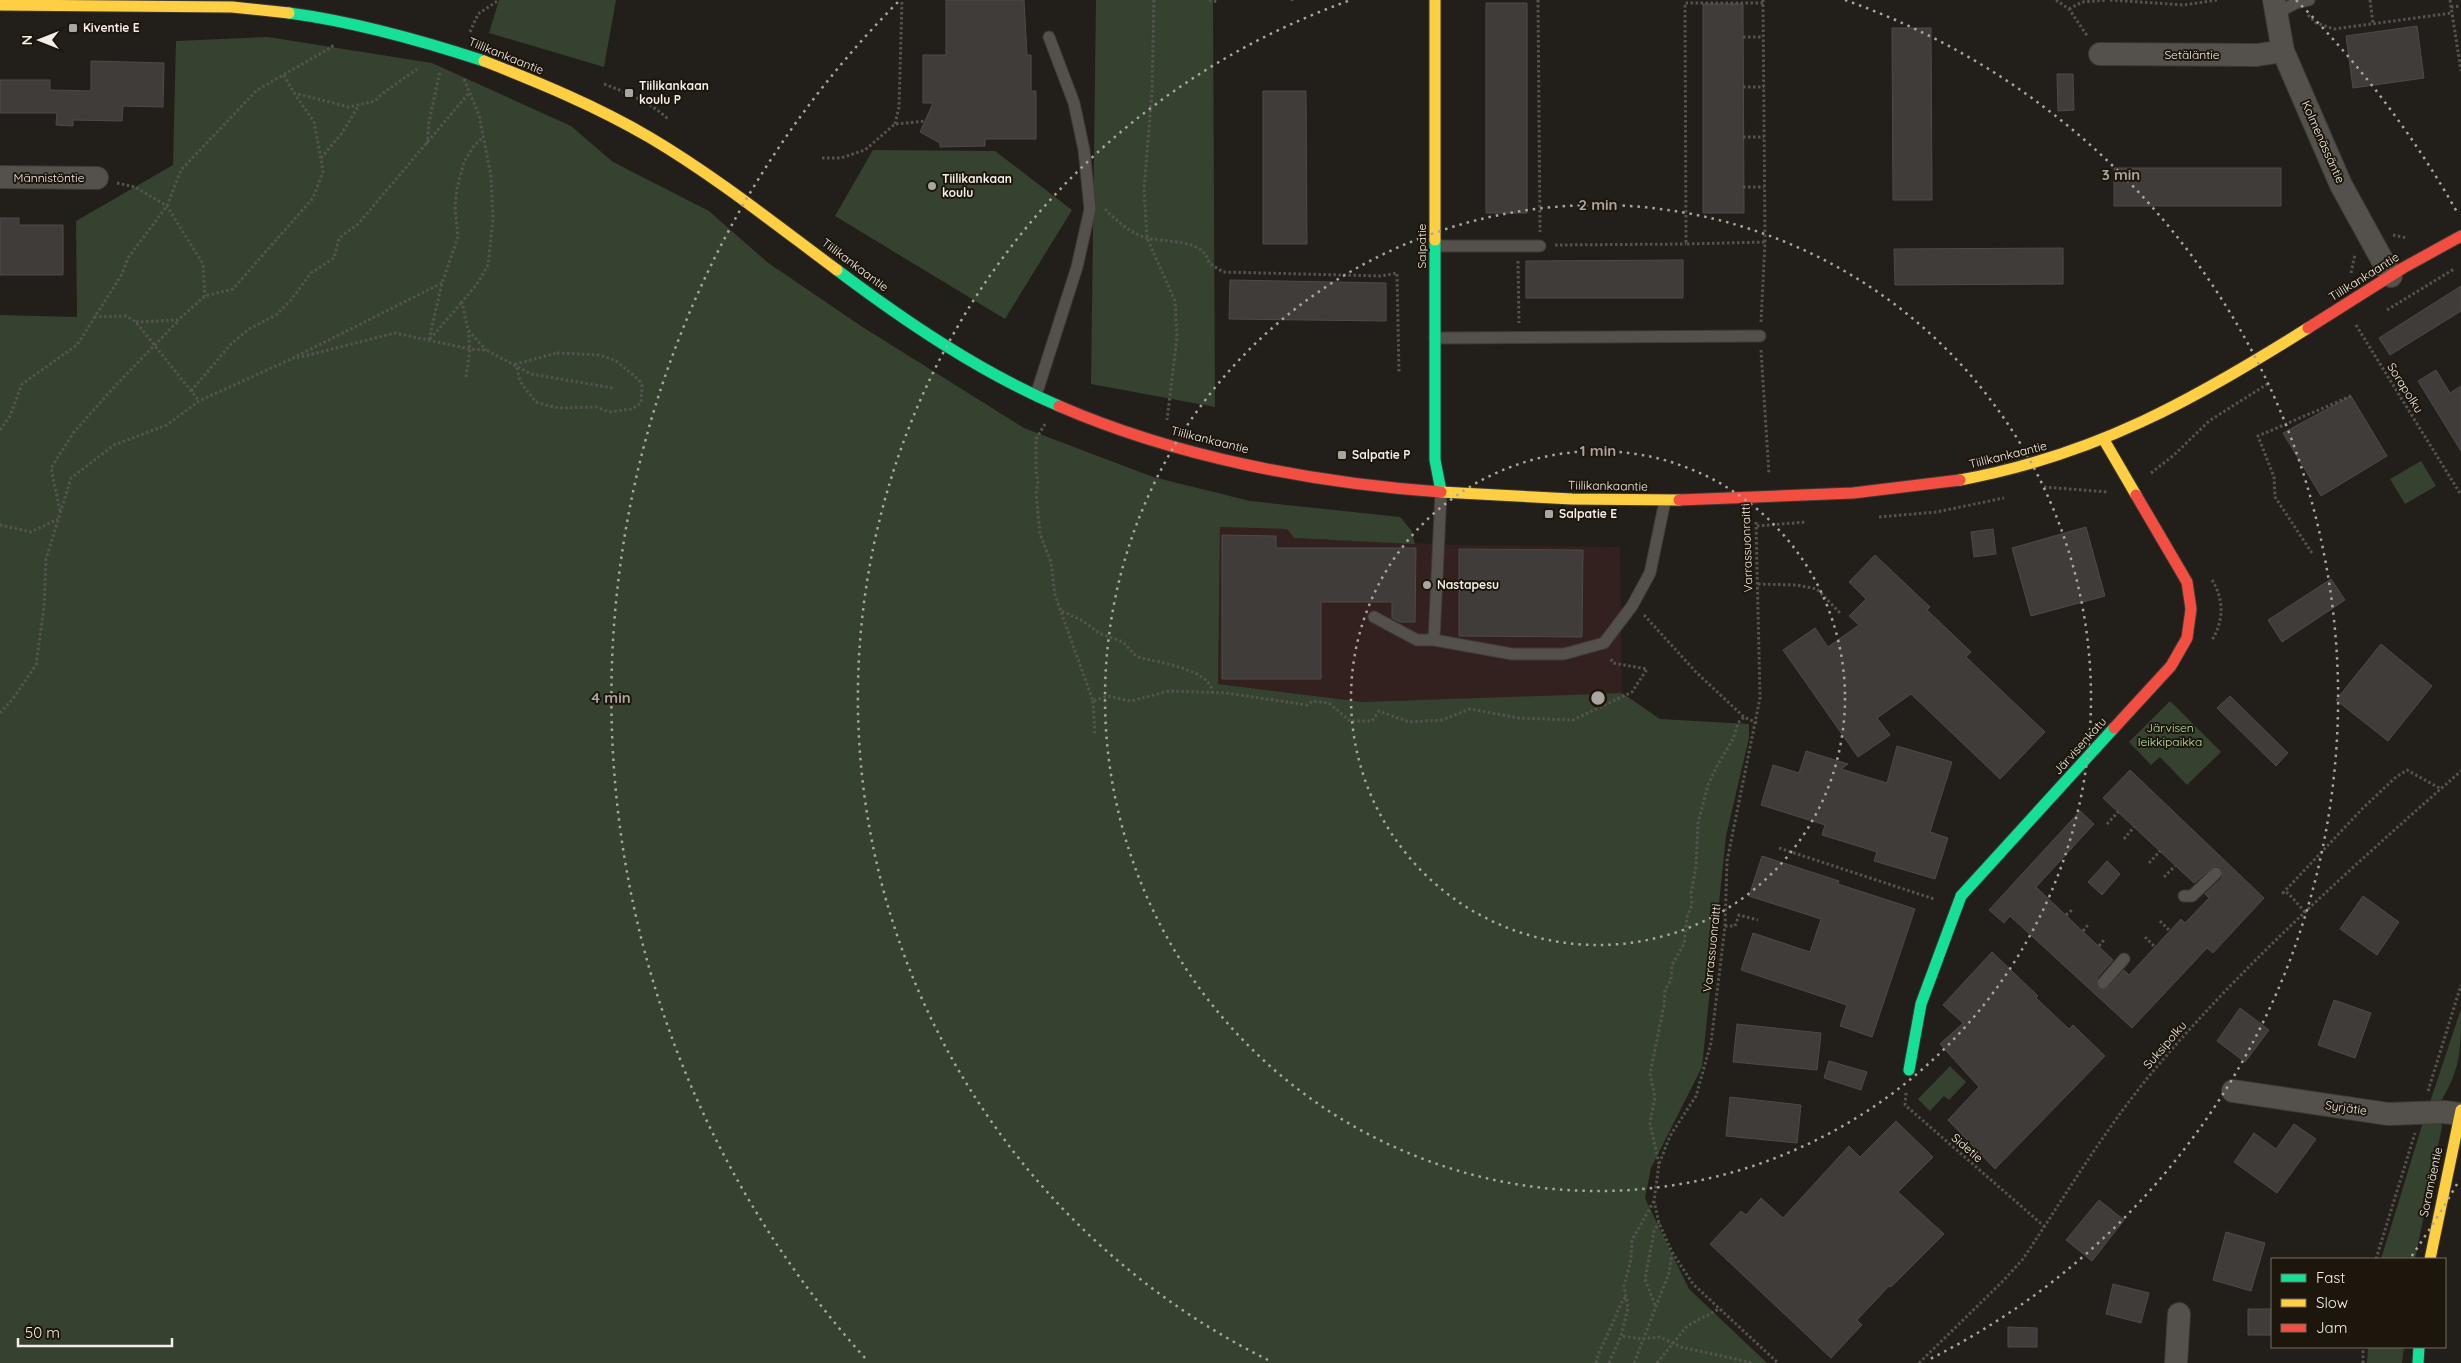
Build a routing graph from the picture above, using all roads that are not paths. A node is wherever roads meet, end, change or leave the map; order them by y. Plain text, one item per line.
1 (1435, 0) edge
2 (2309, 0) edge
3 (0, 5) edge
4 (2282, 6) edge
5 (1049, 37) dead end
6 (2283, 51) junction
7 (2100, 54) road end
8 (0, 177) edge
9 (97, 178) road end
10 (2461, 236) edge
11 (1436, 246) junction
12 (1540, 246) road end
13 (2391, 276) junction
14 (1760, 336) road end
15 (1435, 338) junction
16 (1036, 395) junction
17 (2104, 440) junction
18 (1441, 491) junction
19 (1665, 500) junction
20 (1374, 617) dead end
21 (1434, 640) junction
22 (2216, 873) dead end
23 (2184, 896) dead end
24 (2124, 959) dead end
25 (2103, 983) dead end
26 (1909, 1070) road end
27 (2233, 1091) dead end
28 (2460, 1112) edge
29 (2430, 1258) edge
30 (2179, 1314) dead end
31 (2419, 1348) edge
32 (2176, 1363) edge
33 (2418, 1363) edge

1 - 11 street, Salpatie
2 - 4 lane
3 - 16 street, Tiilikankaantie
4 - 6 street, Kolmenässäntie
5 - 16 lane
6 - 7 street, Setäläntie
6 - 13 street, Kolmenässäntie
8 - 9 street, Männistöntie
10 - 13 street, Tiilikankaantie
11 - 12 lane
11 - 15 street, Salpatie
13 - 17 street, Tiilikankaantie
14 - 15 lane
15 - 18 street, Salpatie
16 - 18 street, Tiilikankaantie
17 - 19 street, Tiilikankaantie
17 - 26 street, Järvisenkatu
18 - 19 street, Tiilikankaantie
18 - 21 lane
19 - 21 lane
20 - 21 lane
22 - 23 lane
24 - 25 lane
27 - 28 street, Syrjätie
28 - 29 street, Soramäentie
30 - 32 street
31 - 33 street

